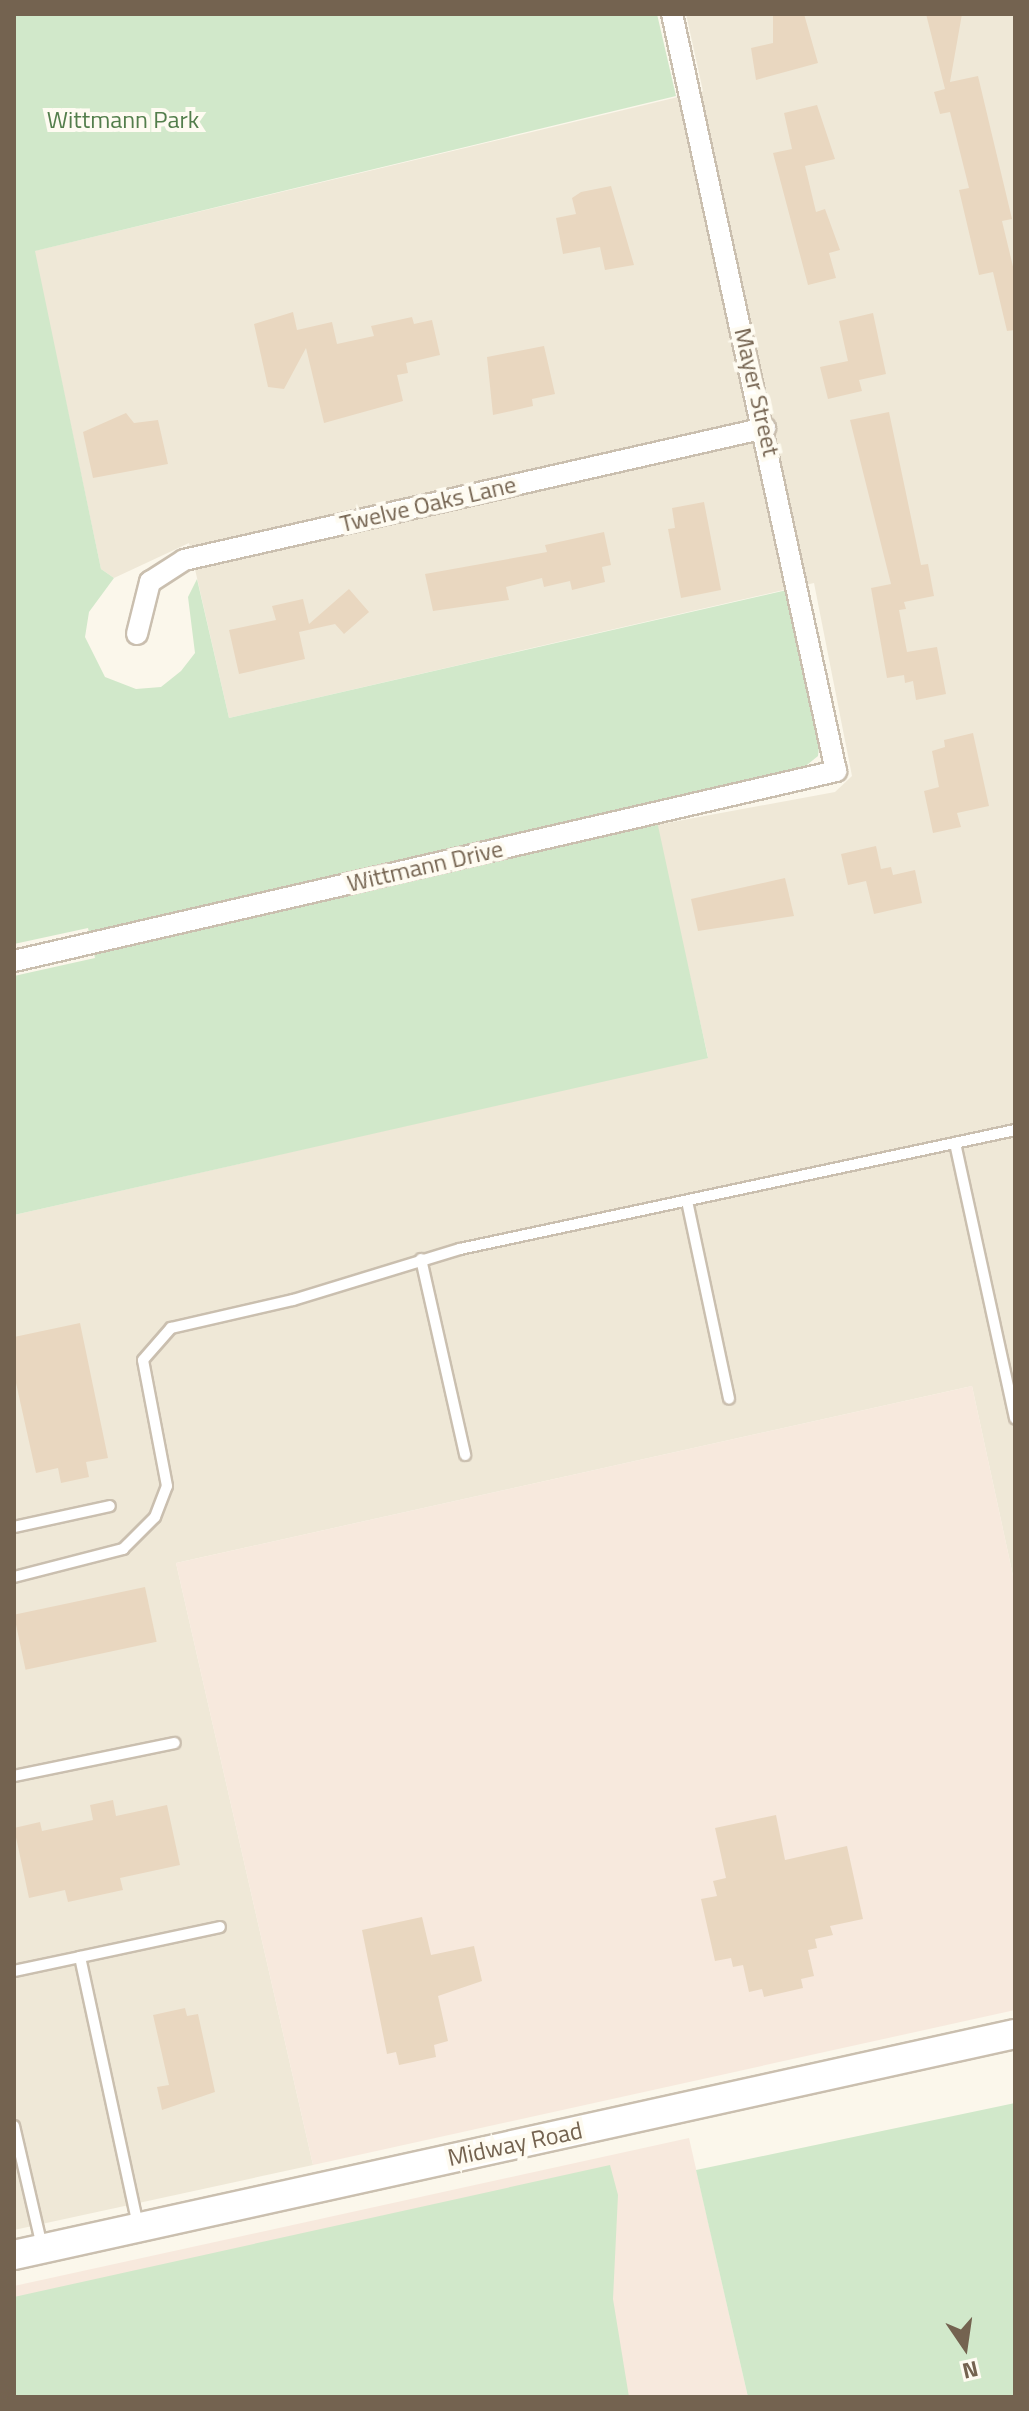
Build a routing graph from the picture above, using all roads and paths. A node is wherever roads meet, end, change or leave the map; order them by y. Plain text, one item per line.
1 (672, 14) edge
2 (765, 428) junction
3 (137, 634) dead end
4 (836, 771) joint
5 (14, 961) edge
6 (1015, 1130) edge
7 (955, 1143) junction
8 (687, 1201) junction
9 (421, 1259) junction
10 (729, 1399) dead end
11 (1015, 1419) edge
12 (465, 1455) dead end
13 (110, 1506) dead end
14 (14, 1527) edge
15 (14, 1577) edge
16 (175, 1743) dead end
17 (14, 1776) edge
18 (220, 1927) dead end
19 (80, 1957) junction
20 (14, 1971) edge
21 (1015, 2034) edge
22 (14, 2126) edge
23 (139, 2227) junction
24 (43, 2248) junction
25 (14, 2255) edge

1 - 2 street, Mayer Street
2 - 3 street, Twelve Oaks Lane
2 - 4 street, Mayer Street
4 - 5 street, Wittmann Drive
6 - 7 lane
7 - 8 lane
7 - 11 lane
8 - 9 lane
8 - 10 lane
9 - 12 lane
9 - 15 lane
13 - 14 lane
16 - 17 lane
18 - 19 lane
19 - 20 lane
19 - 23 lane
21 - 23 main road, Midway Road
22 - 24 lane
23 - 24 main road, Midway Road
24 - 25 main road, Midway Road

